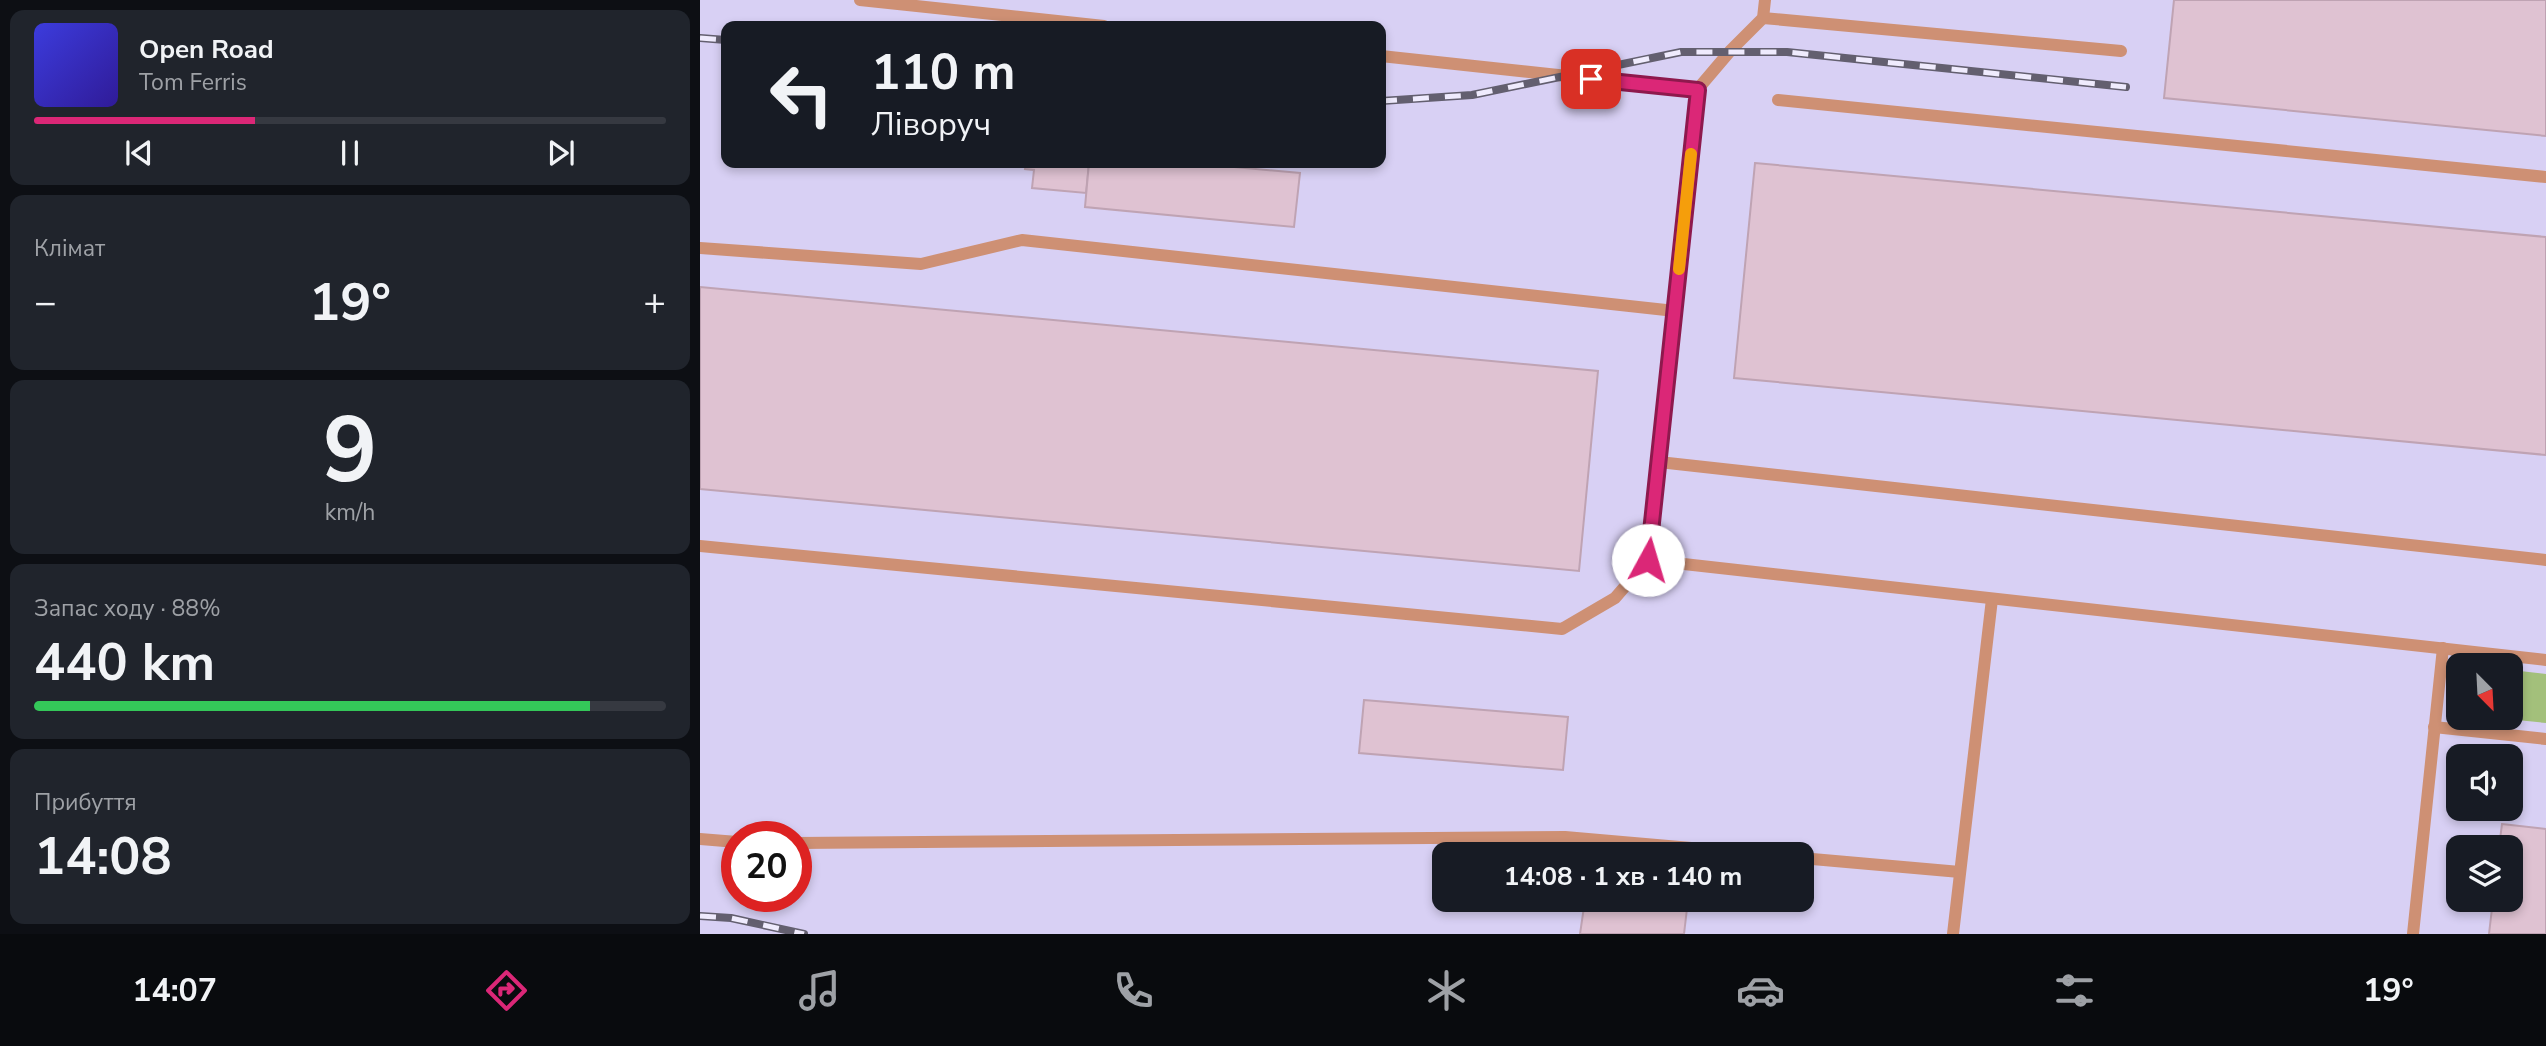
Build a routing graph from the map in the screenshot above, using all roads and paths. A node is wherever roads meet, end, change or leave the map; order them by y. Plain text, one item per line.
1 (860, 0) edge
2 (1765, 0) edge
3 (1763, 18) junction
4 (1057, 21) edge
5 (2122, 51) dead end
6 (1386, 57) edge
7 (1698, 90) junction
8 (1779, 100) dead end
9 (2546, 177) edge
10 (700, 248) edge
11 (1675, 311) junction
12 (1659, 462) junction
13 (700, 546) edge
14 (2546, 559) edge
15 (1648, 560) junction
16 (1992, 599) junction
17 (2443, 648) junction
18 (2546, 660) edge
19 (2434, 727) junction
20 (2546, 739) edge
21 (700, 839) edge
22 (721, 841) edge
23 (1622, 842) edge
24 (812, 843) edge
25 (1814, 859) edge
26 (1960, 872) junction
27 (1953, 934) edge
28 (2413, 934) edge

1 - 4 lane
2 - 3 lane
3 - 5 lane
3 - 7 lane
6 - 7 lane
7 - 11 lane
8 - 9 lane
10 - 11 lane
11 - 12 lane
12 - 14 lane
12 - 15 lane
13 - 15 lane
15 - 16 lane
16 - 17 lane
16 - 26 lane
17 - 18 lane
17 - 19 lane
19 - 20 lane
19 - 28 lane
21 - 22 lane
23 - 24 lane
25 - 26 lane
26 - 27 lane

